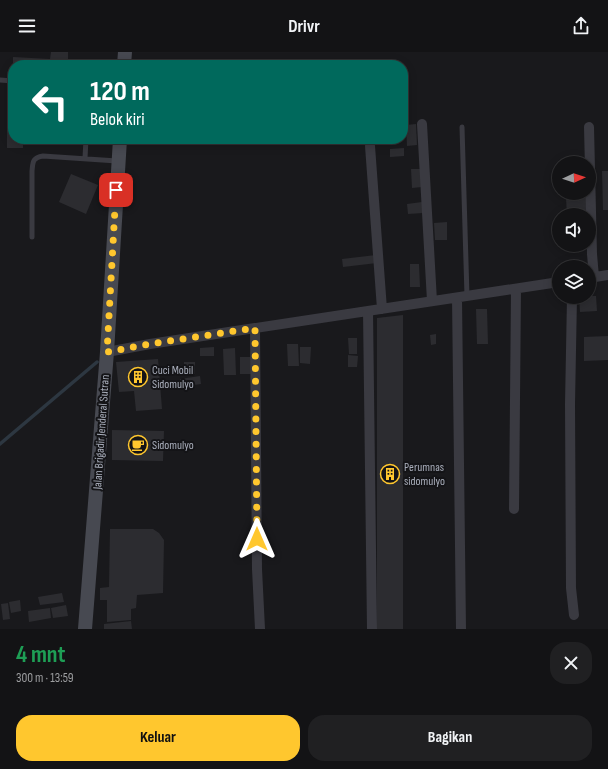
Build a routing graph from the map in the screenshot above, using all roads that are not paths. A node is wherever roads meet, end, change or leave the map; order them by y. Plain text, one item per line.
1 (422, 124) dead end
2 (462, 127) dead end
3 (589, 127) dead end
4 (86, 144) edge
5 (120, 144) edge
6 (370, 146) dead end
7 (85, 158) junction
8 (118, 161) junction
9 (32, 237) dead end
10 (592, 260) edge
11 (608, 275) edge
12 (596, 276) edge
13 (552, 283) edge
14 (516, 289) junction
15 (464, 294) junction
16 (432, 301) junction
17 (572, 304) edge
18 (382, 306) junction
19 (368, 311) junction
20 (255, 328) junction
21 (107, 352) junction
22 (514, 508) dead end
23 (574, 615) dead end
24 (85, 629) edge
25 (260, 629) edge
26 (372, 629) edge
27 (461, 629) edge

1 - 16 street
2 - 15 lane
3 - 10 street
4 - 7 lane
5 - 8 main road, Jalan Brigadir Jenderal Sutran
6 - 18 street
7 - 8 lane
7 - 9 lane
8 - 21 main road, Jalan Brigadir Jenderal Sutran
11 - 12 street
13 - 14 street
14 - 15 street
14 - 22 street
15 - 16 street
15 - 27 street
16 - 18 street
17 - 23 street
18 - 19 street
19 - 20 street
19 - 26 street
20 - 21 street
20 - 25 street
21 - 24 main road, Jalan Brigadir Jenderal Sutran

